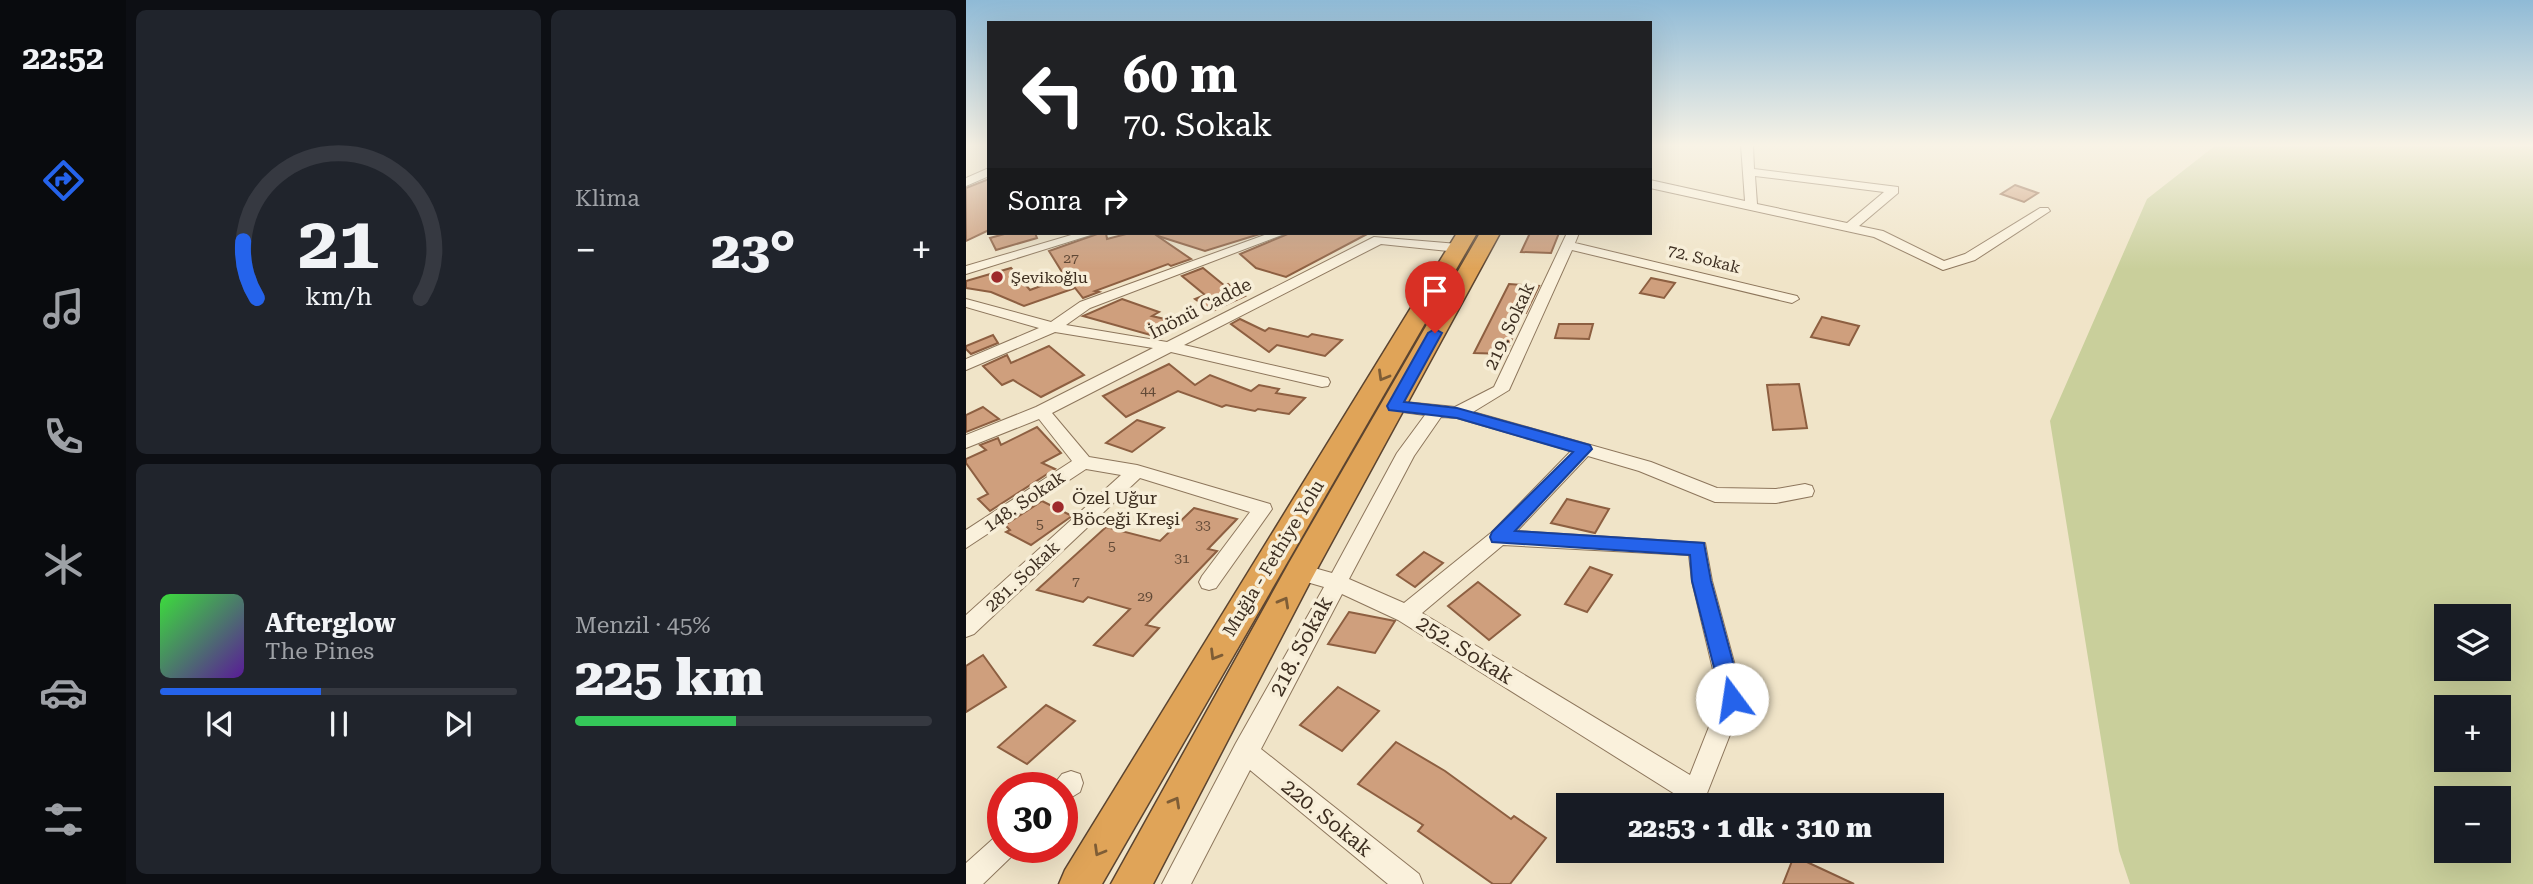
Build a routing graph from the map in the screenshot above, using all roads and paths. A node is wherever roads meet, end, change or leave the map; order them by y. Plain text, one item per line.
1 (1660, 186) edge
2 (1749, 186) edge
3 (1864, 186) edge
4 (1751, 206) junction
5 (2044, 211) dead end
6 (1849, 228) junction
7 (1082, 235) edge
8 (1275, 235) edge
9 (1489, 235) edge
10 (1570, 239) edge
11 (1462, 241) edge
12 (966, 270) edge
13 (1792, 299) dead end
14 (966, 303) edge
15 (1052, 327) junction
16 (1166, 346) junction
17 (966, 365) edge
18 (1322, 382) dead end
19 (1395, 406) junction
20 (1042, 411) junction
21 (1446, 413) junction
22 (966, 442) edge
23 (1584, 449) junction
24 (1083, 462) junction
25 (1137, 471) junction
26 (1805, 491) dead end
27 (1499, 537) junction
28 (966, 540) edge
29 (1300, 572) junction
30 (1209, 582) dead end
31 (1336, 582) junction
32 (1406, 614) junction
33 (966, 628) edge
34 (1245, 751) junction
35 (987, 862) edge
36 (966, 882) edge
37 (1079, 884) edge
38 (1131, 884) edge
39 (1176, 884) edge
40 (1409, 884) edge

1 - 4 street
2 - 4 street
3 - 6 street
4 - 6 street
5 - 6 street
7 - 12 street
8 - 15 street
9 - 19 highway, Muğla - Fethiye Yolu
10 - 13 street, 72. Sokak
10 - 21 street, 219. Sokak
11 - 16 street, İnönü Cadde
11 -> 37 highway, Muğla - Fethiye Yolu
14 - 15 street
15 - 16 street
15 - 17 street
16 - 18 street
16 - 20 street, İnönü Cadde
19 - 21 street
19 - 29 highway, Muğla - Fethiye Yolu
20 - 22 street, İnönü Cadde
20 - 24 street, 148. Sokak
21 - 23 street
21 - 31 street, 218. Sokak
23 - 26 street
23 - 27 street, 252. Sokak
24 - 25 street, 148. Sokak
24 - 28 street, 148. Sokak
25 - 30 street
25 - 33 street, 281. Sokak
27 - 32 street, 252. Sokak
27 - 32 street, 252. Sokak
29 - 31 street
38 -> 29 highway, Muğla - Fethiye Yolu
31 - 32 street
31 - 34 street, 218. Sokak
34 - 39 street, 218. Sokak
34 - 40 street, 220. Sokak
35 - 36 street

